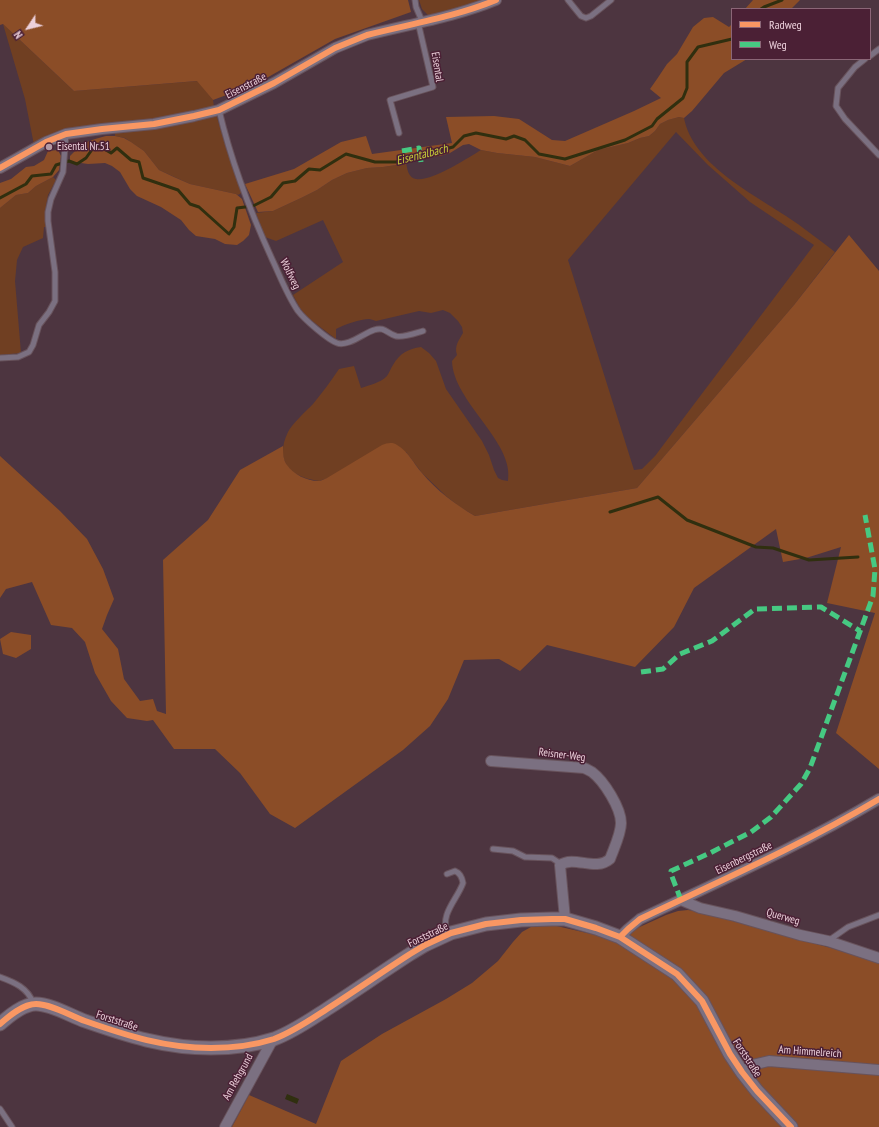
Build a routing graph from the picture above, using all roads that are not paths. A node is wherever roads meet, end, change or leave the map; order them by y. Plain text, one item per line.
1 (415, 0) edge
2 (496, 0) edge
3 (568, 0) edge
4 (611, 0) edge
5 (420, 22) junction
6 (879, 49) edge
7 (871, 55) edge
8 (863, 60) edge
9 (219, 110) junction
10 (399, 133) dead end
11 (66, 134) junction
12 (879, 155) edge
13 (0, 168) edge
14 (423, 331) dead end
15 (0, 358) edge
16 (491, 761) dead end
17 (879, 799) edge
18 (493, 849) dead end
19 (560, 865) junction
20 (447, 874) dead end
21 (681, 900) junction
22 (879, 915) edge
23 (565, 920) junction
24 (448, 935) junction
25 (620, 937) junction
26 (828, 941) junction
27 (879, 958) edge
28 (0, 977) edge
29 (35, 1004) junction
30 (0, 1024) edge
31 (273, 1039) junction
32 (879, 1070) edge
33 (742, 1072) junction
34 (0, 1109) edge
35 (12, 1127) edge
36 (225, 1127) edge
37 (791, 1127) edge

1 - 5 lane
2 - 5 street, Eisenstraße
3 - 4 lane
5 - 9 street, Eisenstraße
5 - 10 lane, Eisental
6 - 7 lane
8 - 12 lane
9 - 11 street, Eisenstraße
9 - 14 lane, Wolfweg
11 - 13 street, Eisenstraße
11 - 15 lane
16 - 19 street, Reisner-Weg
17 - 21 street, Eisenbergstraße
18 - 19 lane
19 - 23 street
20 - 24 lane
21 - 25 street, Eisenbergstraße
21 - 26 street, Querweg
22 - 26 lane
23 - 24 street, Forststraße
23 - 25 street, Forststraße
24 - 31 street, Forststraße
25 - 33 street, Forststraße
26 - 27 street, Querweg
28 - 29 lane
29 - 30 street
29 - 31 street, Forststraße
31 - 36 street, Am Rehgrund
32 - 33 street, Am Himmelreich
33 - 37 street, Forststraße
34 - 35 lane

